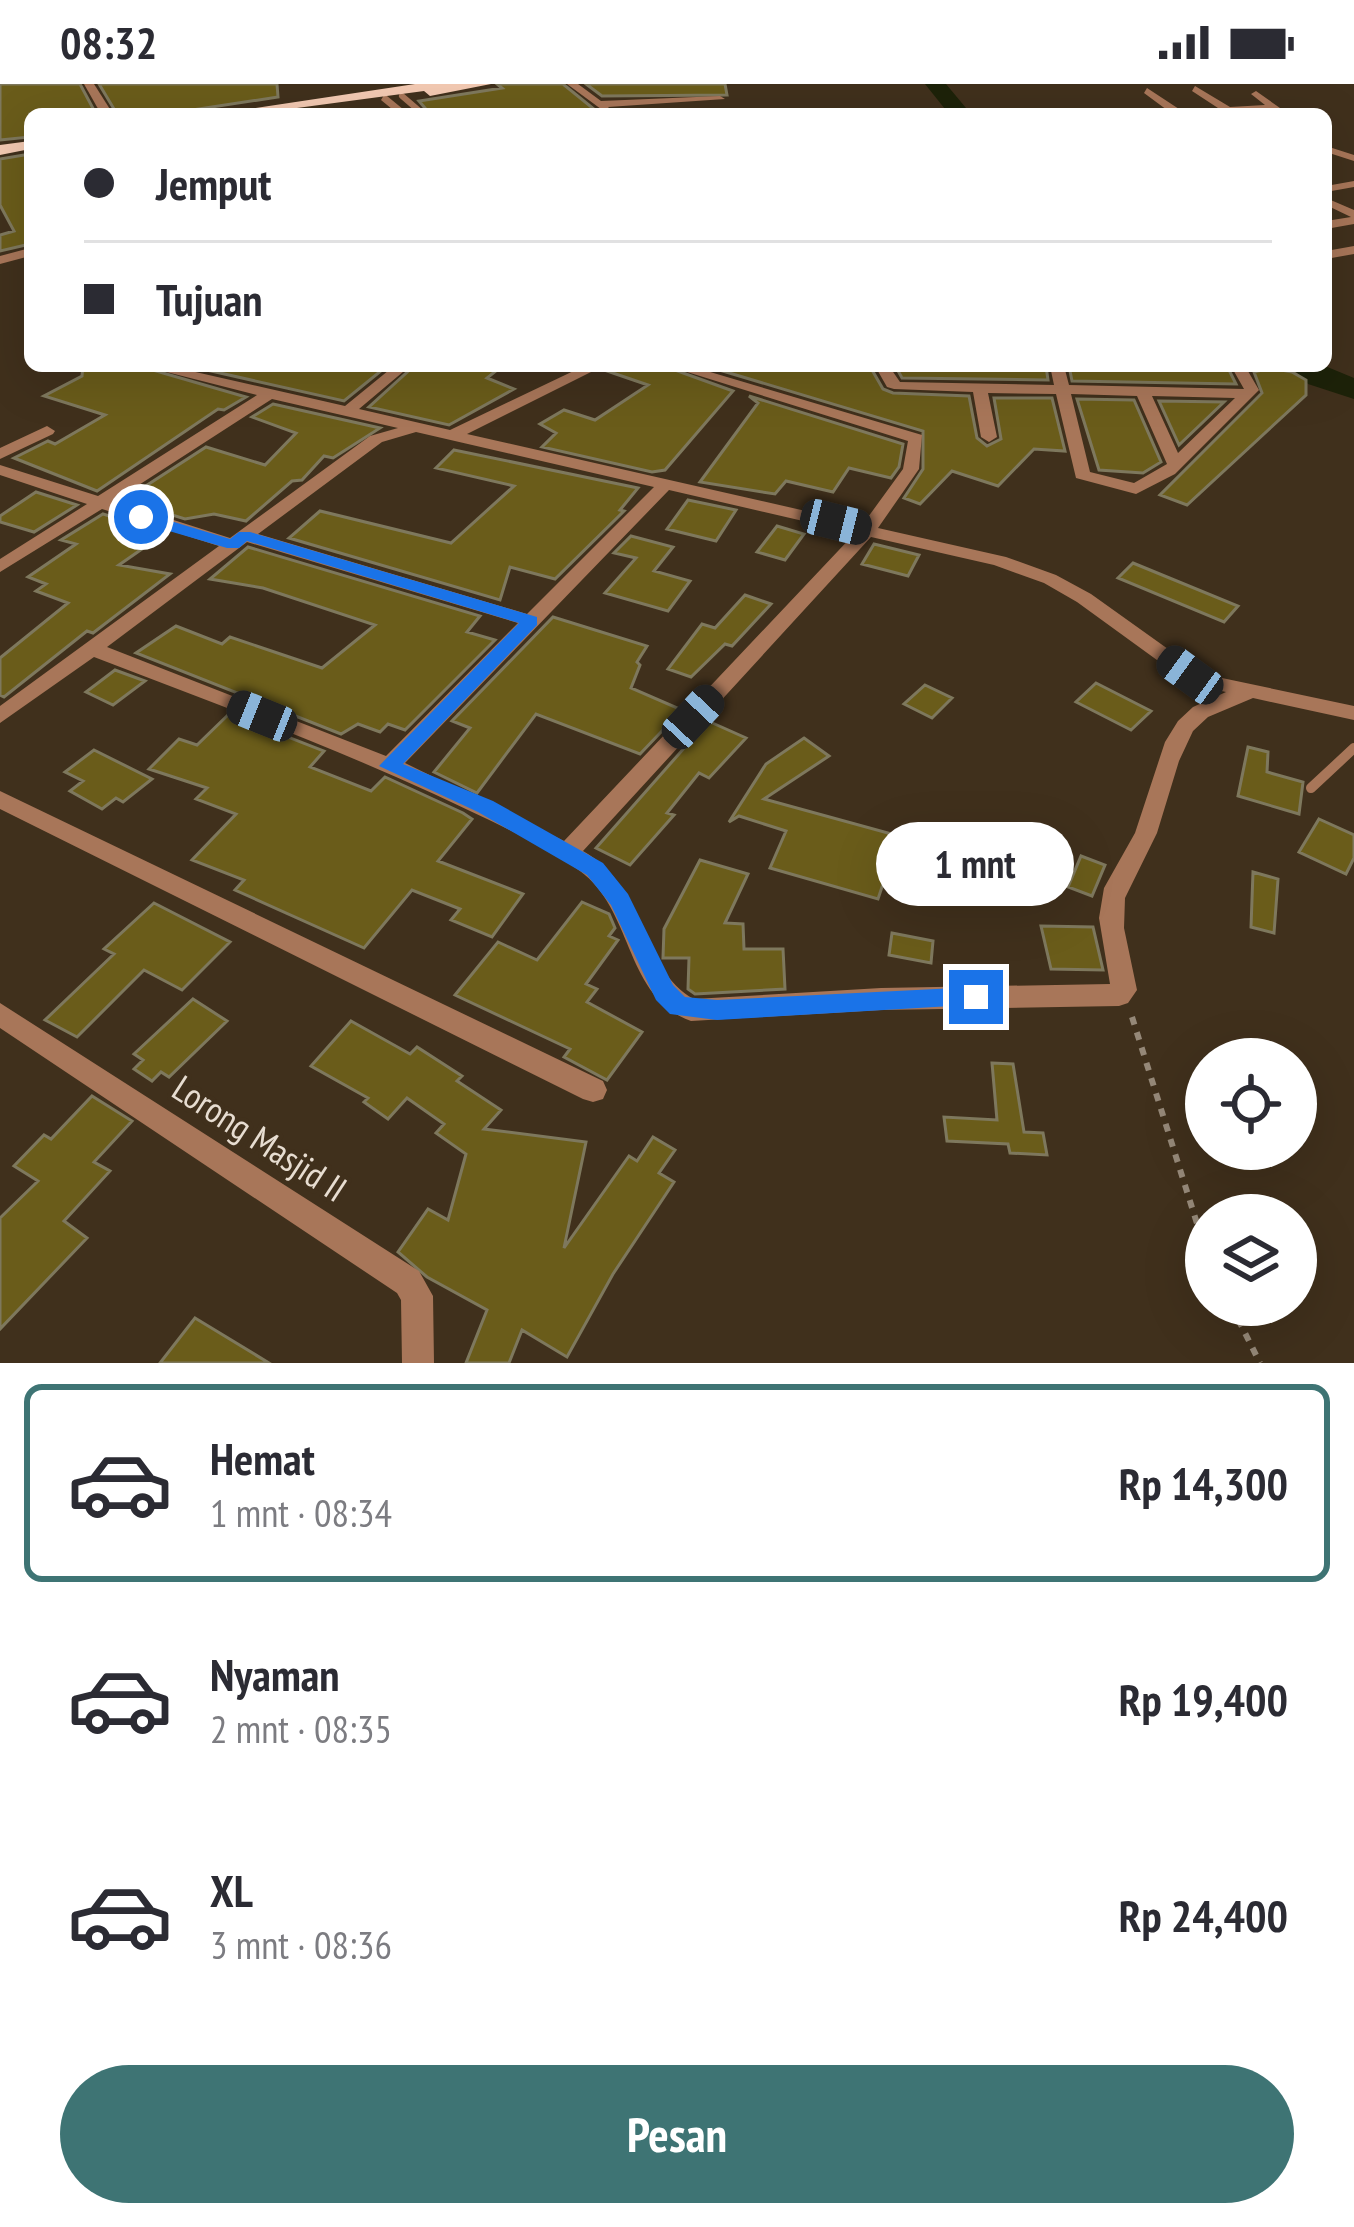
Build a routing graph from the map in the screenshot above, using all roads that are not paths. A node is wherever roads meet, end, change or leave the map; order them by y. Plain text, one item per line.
1 (446, 84) edge
2 (484, 84) edge
3 (572, 84) edge
4 (1195, 89) dead end
5 (1147, 91) dead end
6 (392, 92) edge
7 (1256, 94) dead end
8 (720, 99) dead end
9 (598, 104) junction
10 (268, 108) edge
11 (300, 108) edge
12 (602, 108) edge
13 (1170, 108) edge
14 (1225, 108) edge
15 (1275, 108) edge
16 (178, 372) edge
17 (396, 372) edge
18 (583, 372) edge
19 (695, 372) edge
20 (886, 372) edge
21 (1058, 372) edge
22 (1242, 372) edge
23 (979, 387) junction
24 (1062, 389) junction
25 (1142, 391) junction
26 (272, 392) junction
27 (1247, 394) junction
28 (348, 411) junction
29 (429, 429) junction
30 (47, 430) dead end
31 (454, 434) junction
32 (989, 437) dead end
33 (0, 454) edge
34 (1174, 463) junction
35 (0, 470) edge
36 (667, 483) junction
37 (99, 504) junction
38 (868, 530) junction
39 (239, 540) junction
40 (0, 567) edge
41 (531, 621) junction
42 (93, 649) junction
43 (1253, 691) junction
44 (1354, 712) edge
45 (0, 716) edge
46 (1354, 748) edge
47 (389, 766) junction
48 (1311, 788) dead end
49 (0, 799) edge
50 (567, 853) junction
51 (0, 1014) edge
52 (593, 1090) dead end
53 (418, 1363) edge

1 - 6 main road
2 - 6 main road
3 - 9 street
4 - 14 street
5 - 13 street
6 - 10 main road
6 - 11 main road
7 - 15 street
8 - 9 street
9 - 12 street
16 - 26 street
17 - 28 street
18 - 31 street
19 - 38 street
20 - 23 street
21 - 24 street
22 - 27 street
23 - 24 street
23 - 32 street
24 - 25 street
24 - 34 street
25 - 27 street
25 - 34 street
26 - 28 street
26 - 37 street
27 - 34 street
28 - 29 street
29 - 31 street
29 - 39 street
30 - 33 street
31 - 36 street
35 - 37 street
36 - 38 street
36 - 41 street
37 - 39 street
37 - 40 street
38 - 43 street
38 - 50 street
39 - 41 street
39 - 42 street
41 - 47 street
42 - 45 street
42 - 47 street
43 - 44 street
43 - 50 street
46 - 48 lane
47 - 50 street
49 - 52 street
51 - 53 street, Lorong Masjid II

